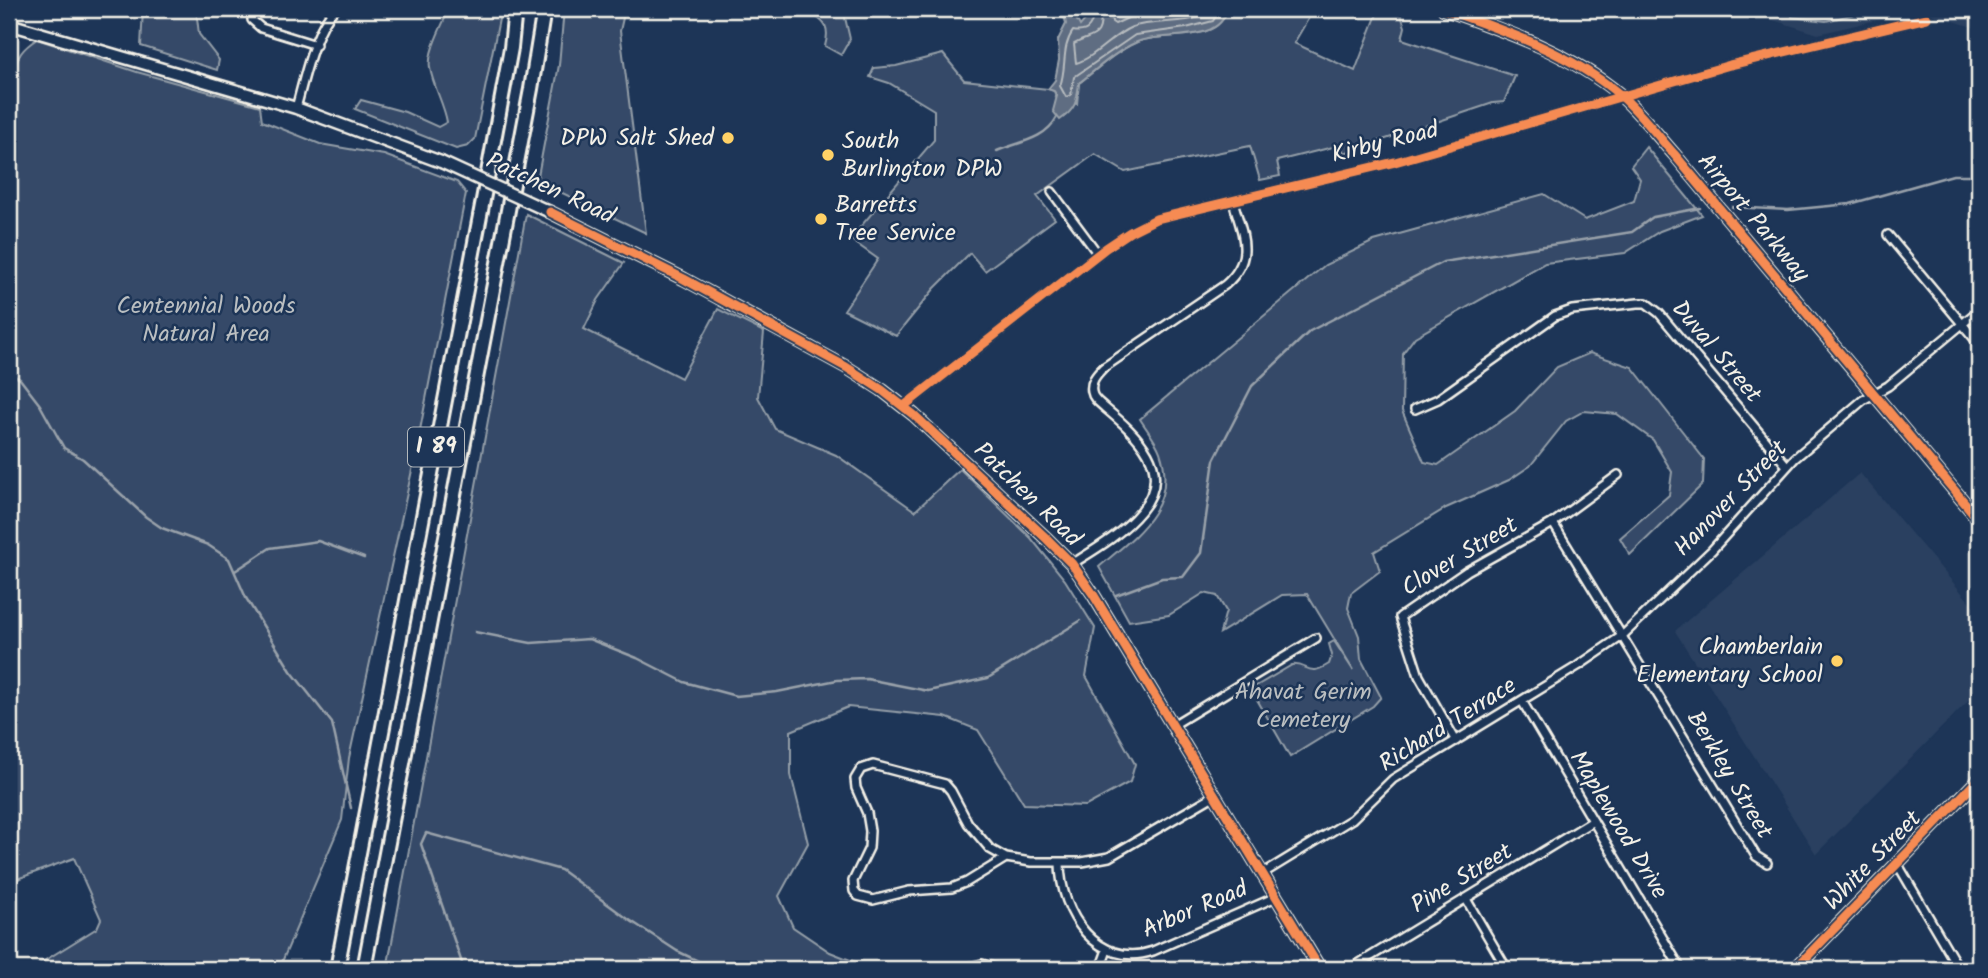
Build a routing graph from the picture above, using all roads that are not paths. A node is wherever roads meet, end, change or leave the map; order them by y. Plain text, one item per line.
1 (252, 9) edge
2 (335, 9) edge
3 (515, 9) edge
4 (544, 9) edge
5 (1444, 9) edge
6 (1927, 18) dead end
7 (9, 24) edge
8 (316, 45) junction
9 (1622, 96) junction
10 (296, 108) junction
11 (1052, 192) dead end
12 (1233, 201) junction
13 (1888, 235) dead end
14 (1098, 254) junction
15 (1979, 310) edge
16 (1962, 324) junction
17 (1979, 344) edge
18 (1873, 394) junction
19 (904, 406) junction
20 (1415, 409) dead end
21 (1787, 466) junction
22 (1618, 475) dead end
23 (1979, 520) edge
24 (1553, 523) junction
25 (1072, 564) junction
26 (1622, 636) junction
27 (1316, 638) dead end
28 (1522, 701) junction
29 (1173, 725) junction
30 (1456, 741) junction
31 (1979, 782) edge
32 (1215, 795) junction
33 (1592, 821) junction
34 (1006, 858) junction
35 (1060, 863) junction
36 (1767, 863) dead end
37 (1898, 863) junction
38 (1262, 874) junction
39 (353, 885) junction
40 (1276, 897) junction
41 (1466, 899) junction
42 (1107, 950) junction
43 (989, 967) edge
44 (330, 969) edge
45 (337, 969) edge
46 (364, 969) edge
47 (960, 969) edge
48 (1000, 969) edge
49 (1100, 969) edge
50 (1320, 969) edge
51 (1350, 969) edge
52 (1507, 969) edge
53 (1681, 969) edge
54 (1795, 969) edge
55 (1959, 969) edge

1 - 8 street
2 - 8 street
3 - 39 highway, I 89
4 - 46 highway, I 89
5 - 9 street, Airport Parkway
6 - 9 street, Kirby Road
7 - 10 street, Patchen Road
8 - 10 street
9 - 12 street, Kirby Road
9 - 18 street, Airport Parkway
10 - 19 street, Patchen Road, bridge
11 - 14 street
12 - 14 street, Kirby Road
12 - 25 street
13 - 16 street
14 - 19 street, Kirby Road
15 - 16 street, Hanover Street
16 - 17 street
16 - 18 street, Hanover Street
18 - 21 street, Hanover Street
18 - 23 street, Airport Parkway
19 - 25 street, Patchen Road
20 - 21 street, Duval Street
21 - 26 street, Hanover Street
22 - 24 street, Clover Street
24 - 26 street, Berkley Street
24 - 30 street, Clover Street
25 - 29 street, Patchen Road
26 - 28 street, Richard Terrace
26 - 36 street, Berkley Street
27 - 29 street
28 - 30 street, Richard Terrace
28 - 33 street, Maplewood Drive
29 - 32 street, Patchen Road
30 - 38 street, Richard Terrace
31 - 37 street, White Street
32 - 35 street
32 - 38 street, Patchen Road
33 - 41 street, Pine Street
33 - 53 street, Maplewood Drive
34 - 34 street
34 - 35 street
35 - 42 street
37 - 54 street, White Street
37 - 55 street
38 - 40 street, Patchen Road
39 - 44 highway
39 - 45 highway, I 89
40 - 42 street, Arbor Road
40 - 50 street, Patchen Road
41 - 51 street, Pine Street
41 - 52 street
42 - 49 street
43 - 47 street
43 - 48 street

